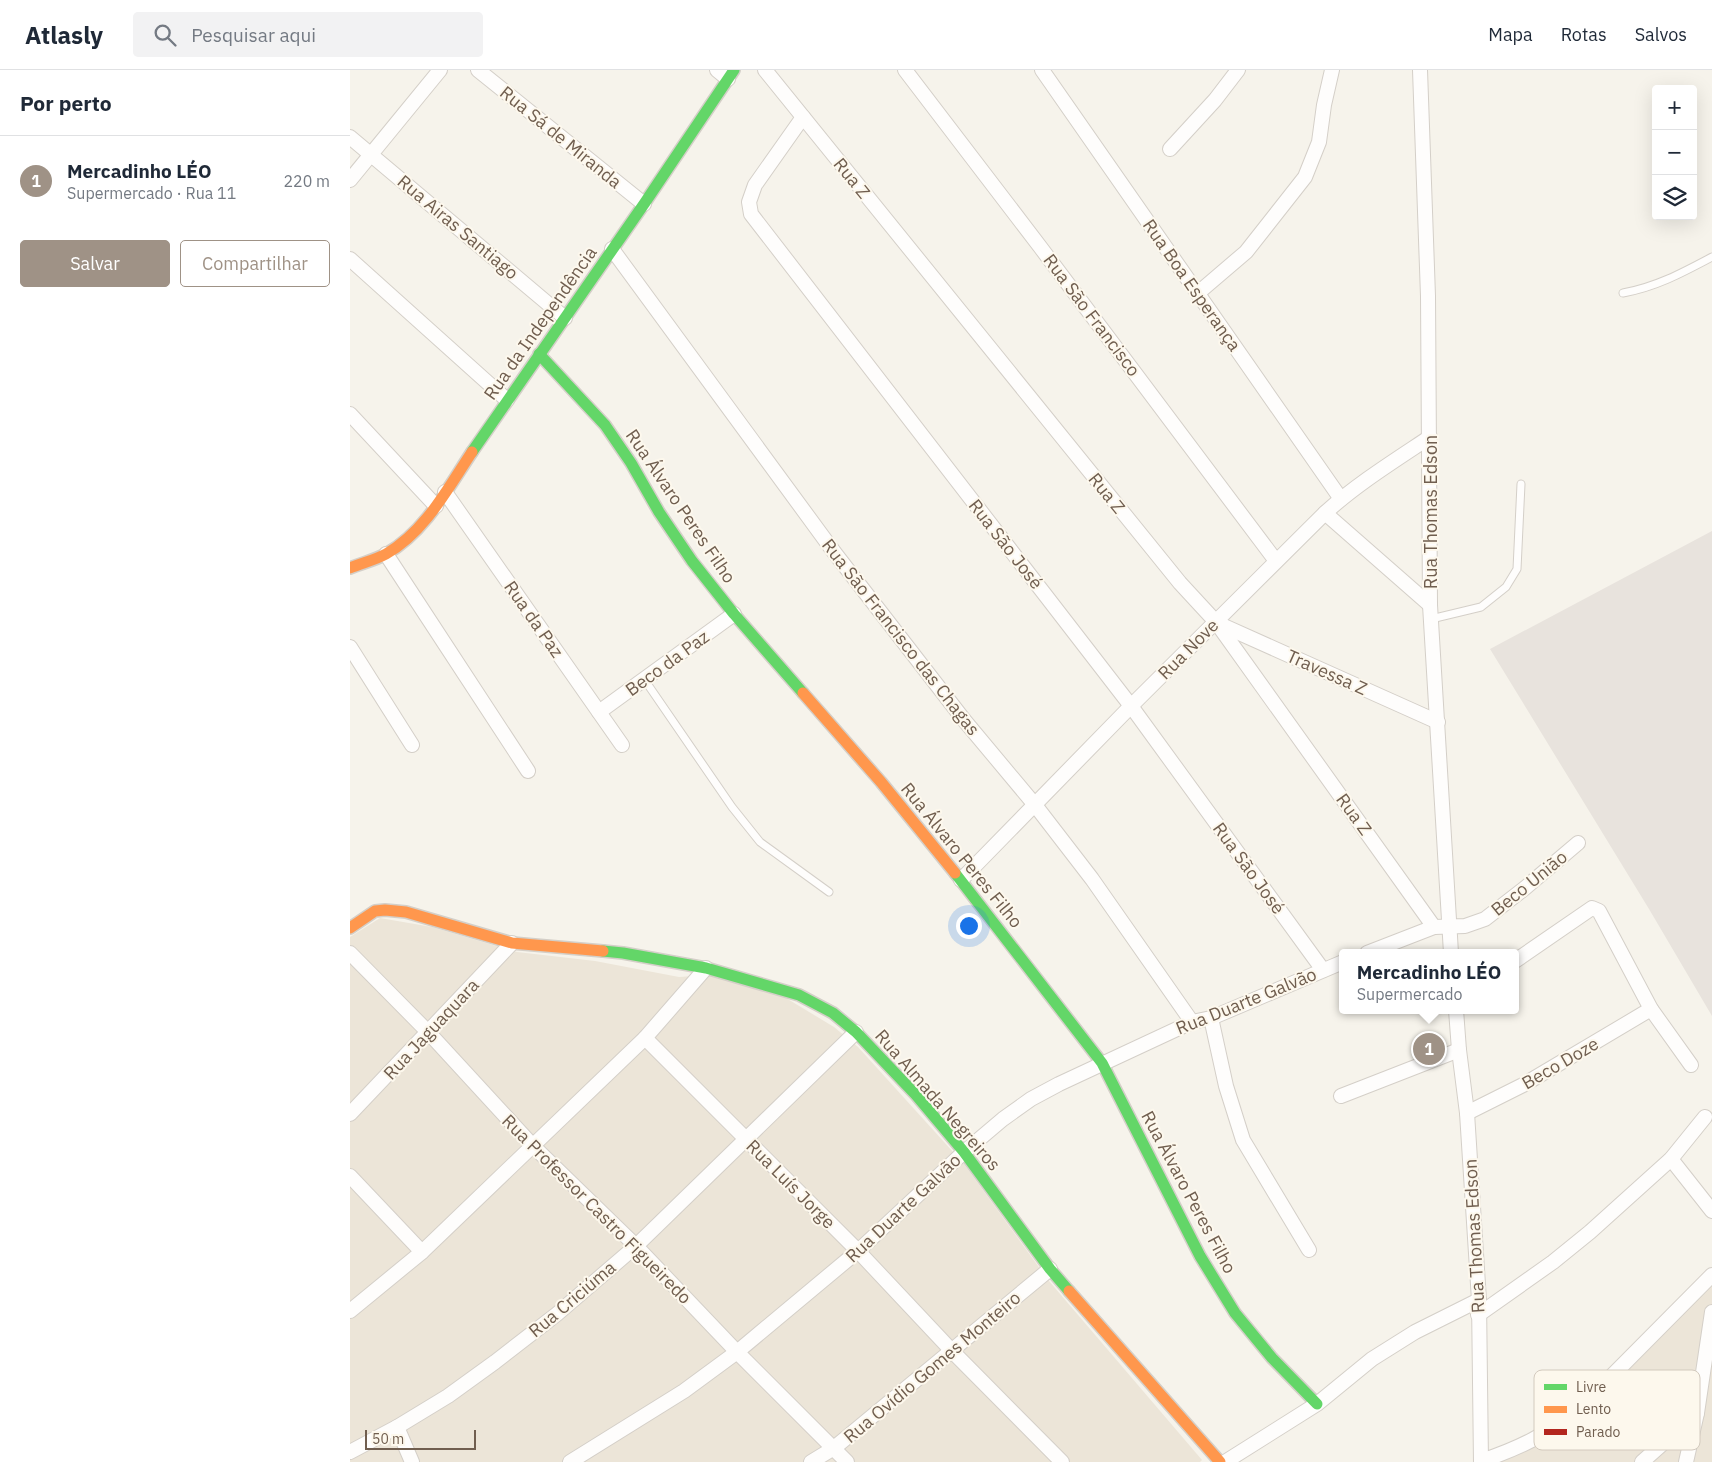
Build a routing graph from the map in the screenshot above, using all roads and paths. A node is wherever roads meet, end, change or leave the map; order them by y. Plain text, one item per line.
1 (440, 70) edge
2 (478, 70) edge
3 (717, 70) edge
4 (766, 70) edge
5 (905, 70) edge
6 (1042, 70) edge
7 (1238, 70) edge
8 (1332, 70) edge
9 (1420, 70) edge
10 (731, 75) edge
11 (803, 117) junction
12 (350, 137) edge
13 (1170, 149) dead end
14 (371, 155) junction
15 (350, 180) edge
16 (644, 204) junction
17 (612, 249) junction
18 (1712, 257) edge
19 (350, 259) edge
20 (1198, 293) junction
21 (1623, 293) dead end
22 (565, 318) junction
23 (539, 354) junction
24 (507, 400) junction
25 (350, 414) edge
26 (1430, 437) junction
27 (1520, 484) dead end
28 (445, 492) junction
29 (1341, 499) junction
30 (436, 506) junction
31 (1326, 513) junction
32 (386, 554) junction
33 (1276, 560) junction
34 (350, 568) edge
35 (1431, 612) junction
36 (734, 614) junction
37 (1216, 622) junction
38 (350, 647) edge
39 (644, 679) junction
40 (1131, 706) junction
41 (599, 712) junction
42 (1438, 722) junction
43 (412, 745) dead end
44 (622, 745) dead end
45 (528, 770) dead end
46 (1035, 805) junction
47 (1578, 843) dead end
48 (961, 880) junction
49 (829, 892) dead end
50 (1441, 926) junction
51 (350, 928) edge
52 (512, 943) junction
53 (1378, 949) edge
54 (1450, 949) edge
55 (350, 952) edge
56 (1519, 957) edge
57 (1339, 964) edge
58 (706, 968) junction
59 (1323, 970) junction
60 (1651, 1009) junction
61 (1456, 1014) edge
62 (1211, 1018) junction
63 (1192, 1022) junction
64 (429, 1032) junction
65 (856, 1032) junction
66 (645, 1038) junction
67 (1459, 1050) junction
68 (1102, 1063) junction
69 (1691, 1065) dead end
70 (1341, 1096) dead end
71 (1466, 1113) junction
72 (350, 1114) edge
73 (1705, 1117) dead end
74 (745, 1138) junction
75 (532, 1145) junction
76 (964, 1152) junction
77 (1671, 1159) junction
78 (350, 1176) edge
79 (1712, 1211) edge
80 (636, 1246) junction
81 (1309, 1250) dead end
82 (422, 1252) junction
83 (858, 1252) junction
84 (1050, 1269) junction
85 (1712, 1275) edge
86 (1479, 1300) junction
87 (350, 1311) edge
88 (1712, 1312) edge
89 (1478, 1315) junction
90 (952, 1351) junction
91 (737, 1352) junction
92 (1618, 1370) edge
93 (1700, 1393) edge
94 (1317, 1404) junction
95 (397, 1427) junction
96 (1534, 1440) edge
97 (834, 1448) junction
98 (1655, 1450) edge
99 (350, 1452) edge
100 (1481, 1461) edge
101 (412, 1462) edge
102 (570, 1462) edge
103 (811, 1462) edge
104 (848, 1462) edge
105 (1062, 1462) edge
106 (1220, 1462) edge
107 (1225, 1462) edge
108 (1642, 1462) edge

1 - 14 street
2 - 16 street, Rua Sá de Miranda
3 - 10 street
4 - 11 street, Rua Z
5 - 33 street, Rua São Francisco
6 - 20 street, Rua Boa Esperança
7 - 13 street
8 - 20 street
9 - 26 street, Rua Thomas Edson
10 - 16 street, Rua da Independência
11 - 37 street, Rua Z
11 - 40 street, Rua São José
12 - 14 street, Rua Airas Santiago
14 - 15 street
14 - 22 street, Rua Airas Santiago
16 - 17 street, Rua da Independência
17 - 22 street, Rua da Independência
17 - 46 street, Rua São Francisco das Chagas
18 - 21 lane
19 - 24 street
20 - 29 street, Rua Boa Esperança
22 - 23 street, Rua da Independência
23 - 24 street, Rua da Independência
23 - 36 street, Rua Álvaro Peres Filho
24 - 28 street, Rua da Independência
25 - 30 street
26 - 29 street, Rua Nove
26 - 35 street, Rua Thomas Edson
27 - 35 lane
28 - 30 street, Rua da Independência
28 - 41 street, Rua da Paz
29 - 31 street, Rua Nove
30 - 32 street, Rua da Independência
31 - 33 street, Rua Nove
31 - 35 street
32 - 34 street, Rua da Independência
32 - 45 street
33 - 37 street, Rua Nove
35 - 42 street, Rua Thomas Edson
36 - 39 street, Beco da Paz
36 - 48 street, Rua Álvaro Peres Filho
37 - 40 street, Rua Nove
37 - 42 street, Travessa Z
37 - 50 street, Rua Z
38 - 43 street
39 - 41 street, Beco da Paz
39 - 49 lane
40 - 46 street, Rua Nove
40 - 59 street, Rua São José
41 - 44 street, Rua da Paz
42 - 50 street, Rua Thomas Edson
46 - 48 street, Rua Nove
46 - 63 street, Rua São Francisco das Chagas
47 - 50 street, Beco União
48 - 68 street, Rua Álvaro Peres Filho
50 - 53 street
50 - 54 street, Rua Thomas Edson
51 - 52 street, Rua Almada Negreiros
52 - 58 street, Rua Almada Negreiros
52 - 64 street, Rua Jaguaquara
55 - 64 street, Rua Professor Castro Figueiredo
56 - 60 street
57 - 59 street, Rua Duarte Galvão
58 - 65 street, Rua Almada Negreiros
58 - 66 street
59 - 62 street, Rua Duarte Galvão
60 - 69 street
60 - 71 street, Beco Doze
61 - 67 street, Rua Thomas Edson
62 - 63 street, Rua Duarte Galvão
62 - 81 street
63 - 68 street, Rua Duarte Galvão
64 - 72 street, Rua Jaguaquara
64 - 75 street, Rua Professor Castro Figueiredo
65 - 74 street, Rua Criciúma
65 - 76 street, Rua Almada Negreiros
66 - 74 street, Rua Luís Jorge
66 - 75 street
67 - 70 street
67 - 71 street, Rua Thomas Edson
68 - 76 street, Rua Duarte Galvão
68 - 94 street, Rua Álvaro Peres Filho
71 - 86 street, Rua Thomas Edson
73 - 77 street
74 - 80 street, Rua Criciúma
74 - 83 street, Rua Luís Jorge
75 - 80 street, Rua Professor Castro Figueiredo
75 - 82 street
76 - 83 street, Rua Duarte Galvão
76 - 84 street, Rua Almada Negreiros
77 - 79 street
77 - 89 street
78 - 82 street
80 - 91 street, Rua Professor Castro Figueiredo
80 - 95 street, Rua Criciúma
82 - 87 street
83 - 90 street, Rua Luís Jorge
83 - 91 street, Rua Duarte Galvão
84 - 90 street, Rua Ovídio Gomes Monteiro
84 - 106 street, Rua Almada Negreiros
85 - 92 street
86 - 89 street, Rua Thomas Edson
86 - 94 street
88 - 93 street
89 - 100 street, Rua Thomas Edson
90 - 97 street, Rua Ovídio Gomes Monteiro
90 - 105 street, Rua Luís Jorge
91 - 97 street, Rua Professor Castro Figueiredo
91 - 102 street, Rua Duarte Galvão
94 - 107 street
95 - 99 street, Rua Criciúma
95 - 101 street
96 - 100 street
97 - 103 street, Rua Ovídio Gomes Monteiro
97 - 104 street, Rua Professor Castro Figueiredo
98 - 108 street

